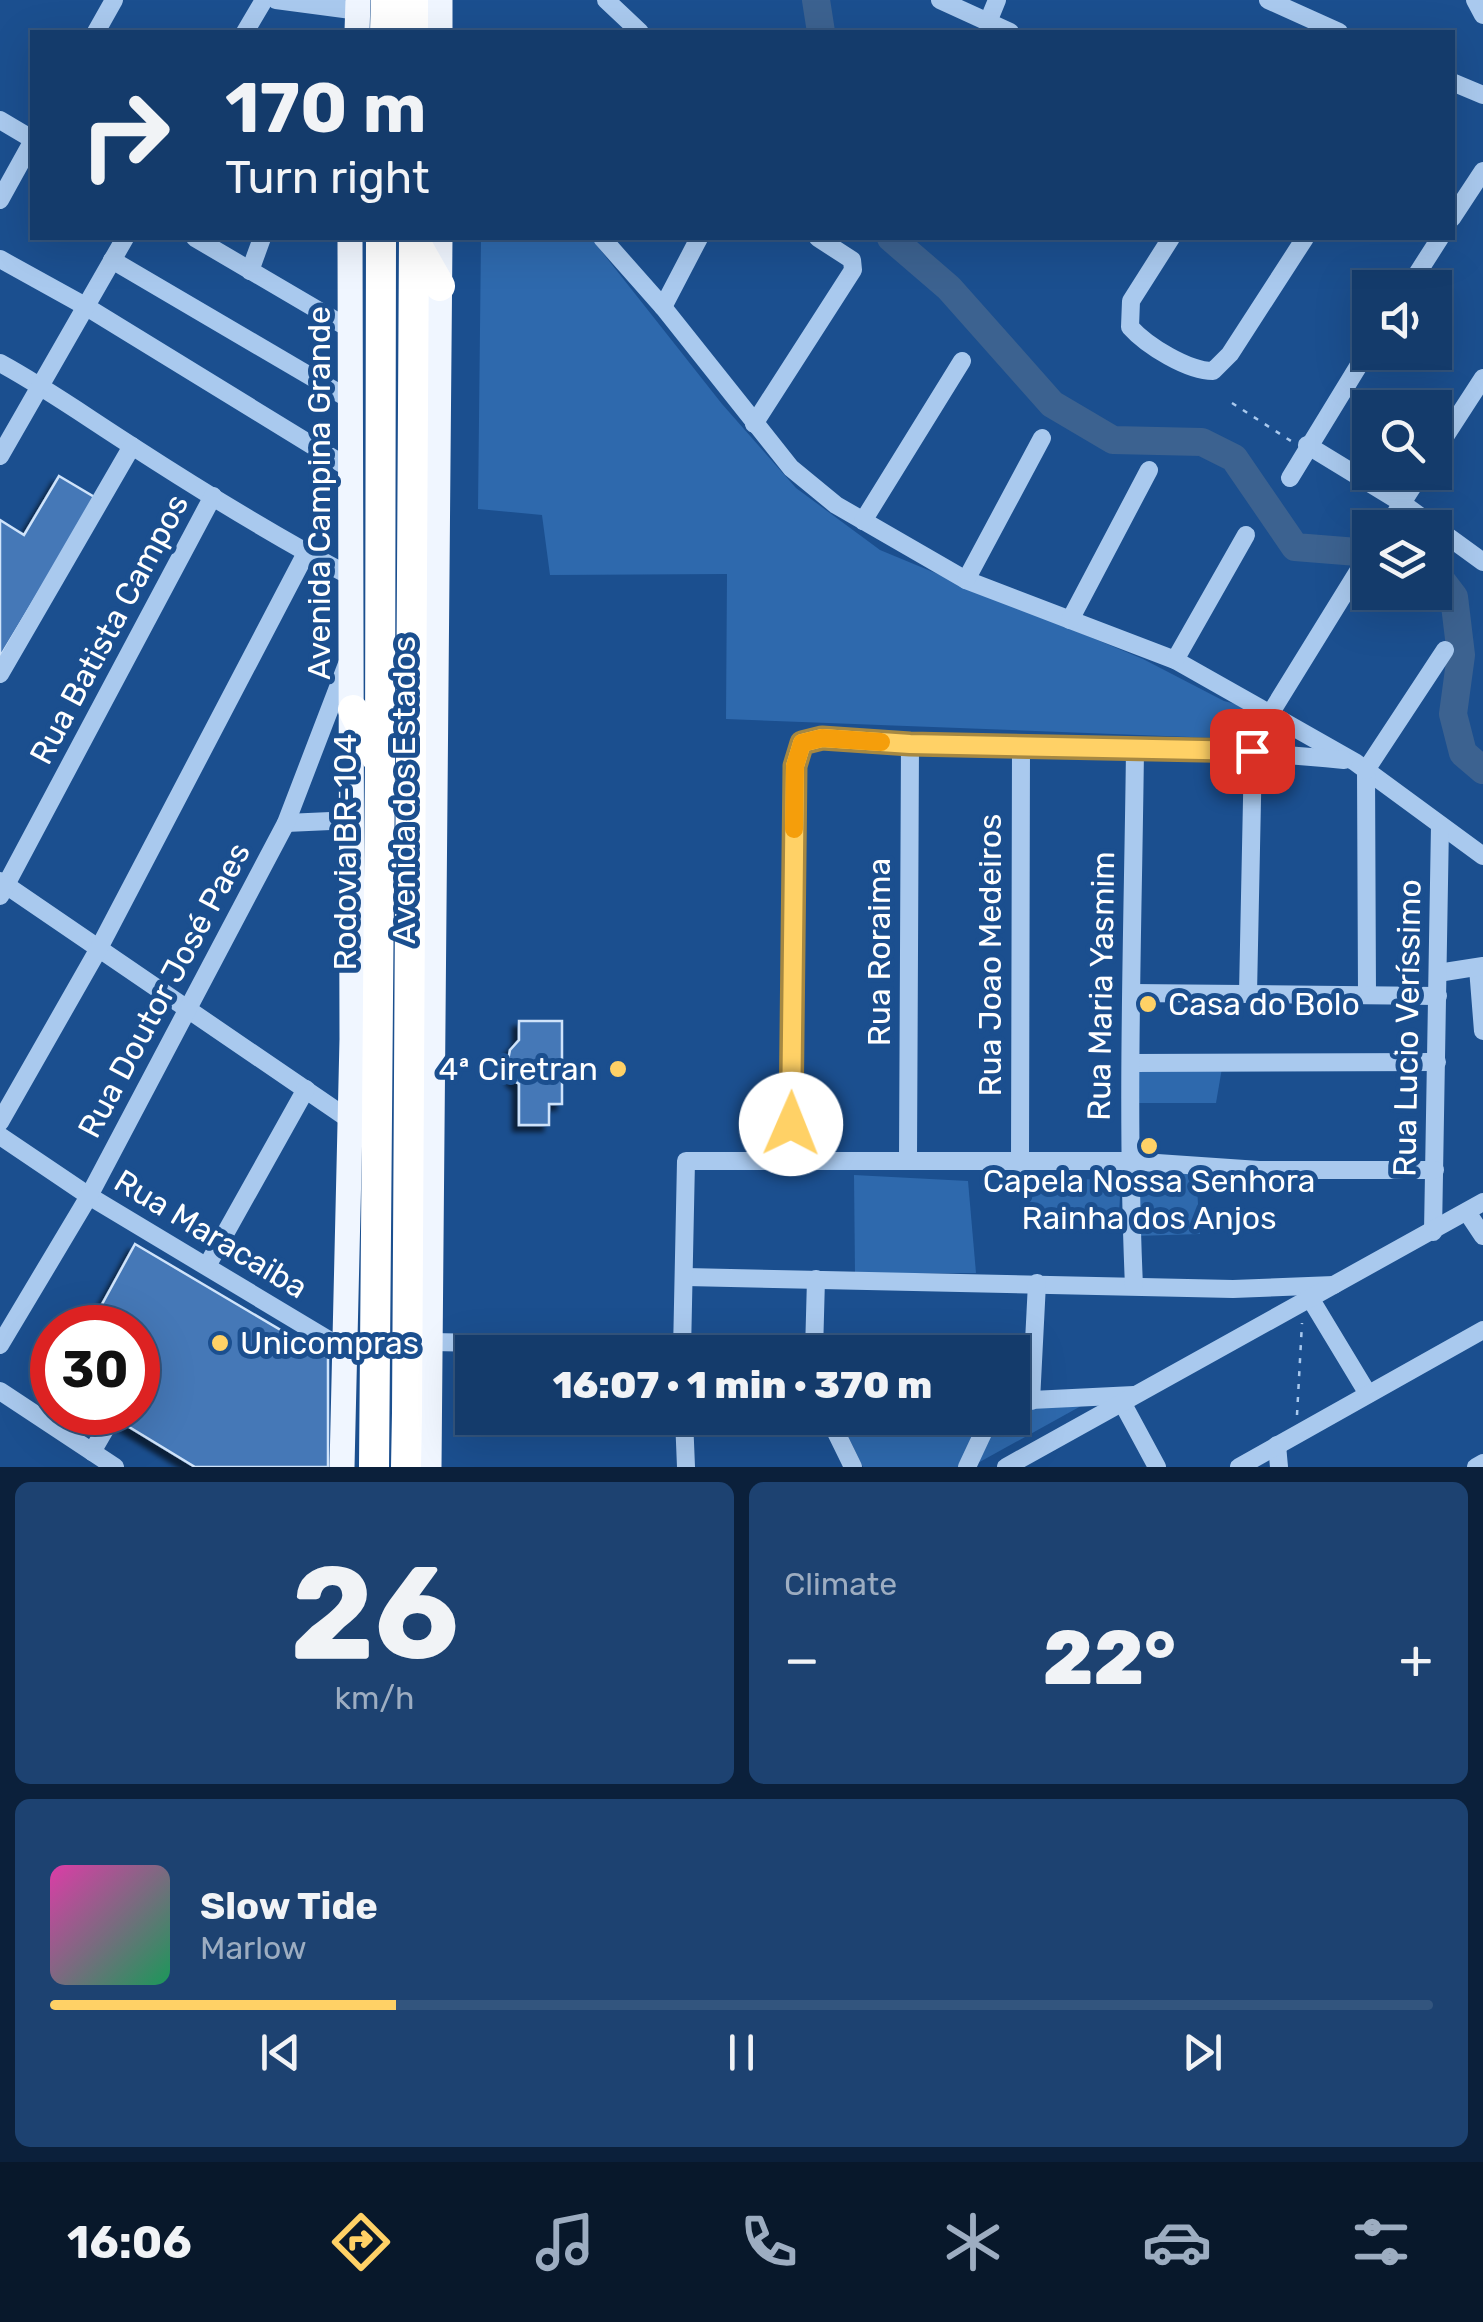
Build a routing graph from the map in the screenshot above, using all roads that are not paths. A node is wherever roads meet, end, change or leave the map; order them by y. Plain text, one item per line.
1 (114, 0) edge
2 (264, 0) edge
3 (276, 0) edge
4 (413, 0) edge
5 (440, 0) edge
6 (606, 0) edge
7 (940, 0) edge
8 (997, 0) edge
9 (1475, 0) edge
10 (1280, 3) edge
11 (365, 11) edge
12 (1483, 16) edge
13 (988, 22) junction
14 (97, 30) edge
15 (246, 30) edge
16 (383, 30) edge
17 (413, 30) edge
18 (440, 30) edge
19 (638, 30) edge
20 (1006, 30) edge
21 (1335, 30) edge
22 (1455, 83) edge
23 (1483, 95) edge
24 (0, 120) edge
25 (30, 140) edge
26 (30, 145) edge
27 (1483, 172) edge
28 (0, 200) edge
29 (1455, 214) edge
30 (124, 240) edge
31 (198, 240) edge
32 (261, 240) edge
33 (350, 240) edge
34 (381, 240) edge
35 (423, 240) edge
36 (424, 240) edge
37 (604, 240) edge
38 (698, 240) edge
39 (821, 240) edge
40 (1169, 240) edge
41 (1304, 240) edge
42 (1439, 240) edge
43 (0, 258) edge
44 (112, 260) junction
45 (1420, 270) edge
46 (250, 272) junction
47 (440, 286) joint
48 (85, 306) junction
49 (663, 307) junction
50 (350, 329) junction
51 (962, 361) dead end
52 (0, 363) edge
53 (1355, 370) edge
54 (1483, 378) edge
55 (40, 385) junction
56 (349, 400) junction
57 (754, 424) junction
58 (1452, 426) edge
59 (1042, 438) dead end
60 (132, 446) junction
61 (1306, 448) junction
62 (0, 456) edge
63 (349, 468) junction
64 (1149, 470) dead end
65 (1290, 478) dead end
66 (1410, 490) edge
67 (214, 496) junction
68 (1402, 503) junction
69 (1398, 510) edge
70 (863, 521) junction
71 (1246, 536) dead end
72 (306, 553) junction
73 (1483, 562) edge
74 (352, 577) junction
75 (966, 580) junction
76 (1352, 582) edge
77 (1070, 620) junction
78 (353, 650) junction
79 (1445, 650) dead end
80 (1175, 660) junction
81 (0, 674) edge
82 (353, 710) junction
83 (1270, 714) junction
84 (910, 744) junction
85 (1021, 746) junction
86 (1134, 748) junction
87 (1252, 751) junction
88 (380, 765) junction
89 (1360, 766) junction
90 (354, 820) junction
91 (286, 823) junction
92 (1440, 825) junction
93 (1483, 856) edge
94 (2, 887) edge
95 (98, 950) junction
96 (1480, 967) edge
97 (1438, 973) junction
98 (1132, 993) junction
99 (1248, 994) junction
100 (1367, 995) junction
101 (1438, 996) junction
102 (190, 1010) junction
103 (1483, 1031) edge
104 (1437, 1062) junction
105 (1132, 1063) junction
106 (306, 1089) junction
107 (350, 1120) junction
108 (0, 1122) edge
109 (0, 1136) edge
110 (908, 1160) junction
111 (1128, 1161) junction
112 (791, 1162) junction
113 (1020, 1164) junction
114 (1435, 1170) junction
115 (89, 1196) junction
116 (1475, 1207) edge
117 (1433, 1232) junction
118 (1483, 1236) edge
119 (207, 1266) junction
120 (686, 1276) junction
121 (816, 1280) junction
122 (1037, 1283) junction
123 (1334, 1285) junction
124 (1134, 1286) junction
125 (1307, 1300) junction
126 (1483, 1330) edge
127 (683, 1335) edge
128 (814, 1335) edge
129 (1030, 1338) edge
130 (432, 1342) junction
131 (455, 1343) edge
132 (0, 1344) edge
133 (342, 1348) junction
134 (0, 1390) edge
135 (1368, 1394) junction
136 (1131, 1400) junction
137 (1030, 1401) edge
138 (102, 1435) edge
139 (685, 1435) edge
140 (838, 1435) edge
141 (982, 1435) edge
142 (1277, 1445) junction
143 (92, 1452) junction
144 (1483, 1463) edge
145 (416, 1464) edge
146 (114, 1467) edge
147 (342, 1467) edge
148 (374, 1467) edge
149 (686, 1467) edge
150 (853, 1467) edge
151 (968, 1467) edge
152 (1006, 1467) edge
153 (1156, 1467) edge
154 (1239, 1467) edge
155 (1280, 1467) edge
156 (1476, 1467) edge

1 - 14 street
2 - 15 street
3 - 11 street
4 - 17 highway
5 - 18 main road
6 - 19 street
7 - 13 street
8 - 13 street
9 - 12 street
10 - 21 street
11 - 16 highway
13 - 20 street
22 - 23 street
24 - 25 street
26 - 28 street
27 - 29 street
30 - 44 street
31 - 46 street
32 - 46 street
33 - 50 main road, Avenida Campina Grande
34 - 88 highway, Rodovia BR-104
35 - 145 highway, Rodovia BR-104, bridge
36 - 47 highway
37 - 49 street
38 - 49 street
39 - 57 street
40 - 41 street
42 - 45 street
43 - 48 street
44 - 48 street
44 - 56 street
46 - 50 street
47 - 130 main road, Avenida dos Estados
48 - 55 street
48 - 63 street
49 - 57 street
50 - 56 main road, Avenida Campina Grande
51 - 70 street
52 - 55 street
53 - 61 street
54 - 58 street
55 - 60 street
55 - 62 street
56 - 63 main road, Avenida Campina Grande
57 - 70 street
59 - 75 street
60 - 67 street
60 - 81 street
61 - 65 street
61 - 68 street
63 - 74 main road, Avenida Campina Grande
64 - 77 street
66 - 68 street
67 - 72 street
67 - 94 street, Rua Batista Campos
68 - 69 street
68 - 73 street
70 - 75 street
71 - 80 street
72 - 74 street
72 - 95 street
74 - 78 main road, Avenida Campina Grande
75 - 77 street
76 - 83 street
77 - 80 street
78 - 82 main road, Avenida Campina Grande
78 - 91 street, Rua Doutor José Paes
79 - 89 street
80 - 83 street
82 - 88 highway
82 - 90 main road, Avenida Campina Grande
83 - 87 street
83 - 89 street
84 - 85 street
84 - 110 street, Rua Roraima
84 - 112 street
85 - 86 street
85 - 113 street, Rua Joao Medeiros
86 - 87 street
86 - 98 street, Rua Maria Yasmim
87 - 89 street
87 - 99 street
88 - 148 highway, Rodovia BR-104
89 - 92 street
89 - 100 street
90 - 91 street
90 - 107 main road, Avenida Campina Grande
91 - 102 street, Rua Doutor José Paes
92 - 93 street
92 - 97 street, Rua Lucio Veríssimo
94 - 95 street
95 - 102 street
95 - 108 street
96 - 97 street
96 - 103 street
97 - 101 street, Rua Lucio Veríssimo
98 - 99 street
98 - 105 street, Rua Maria Yasmim
99 - 100 street
100 - 101 street
101 - 104 street, Rua Lucio Veríssimo
102 - 106 street
102 - 115 street, Rua Doutor José Paes
104 - 105 street
104 - 114 street, Rua Lucio Veríssimo
105 - 111 street, Rua Maria Yasmim
106 - 107 street
106 - 119 street
107 - 133 main road, Avenida Campina Grande
109 - 115 street, Rua Maracaiba
110 - 112 street
110 - 113 street
111 - 113 street
111 - 114 street
111 - 124 street, Rua Maria Yasmim
112 - 120 street
114 - 117 street, Rua Lucio Veríssimo
115 - 119 street, Rua Maracaiba
115 - 132 street, Rua Doutor José Paes
116 - 117 street
116 - 118 street
117 - 123 street
119 - 133 street, Rua Maracaiba
120 - 121 street
120 - 127 street
121 - 122 street
121 - 128 street
122 - 124 street
122 - 129 street
123 - 124 street
123 - 125 street
125 - 135 street
125 - 136 street
126 - 135 street
130 - 131 street
130 - 145 main road, Avenida dos Estados
133 - 147 main road, Avenida Campina Grande
134 - 143 street
135 - 142 street
136 - 137 street
136 - 152 street
136 - 153 street
138 - 143 street
139 - 149 street
140 - 150 street
141 - 151 street
142 - 154 street
142 - 155 street
143 - 146 street
144 - 156 street

